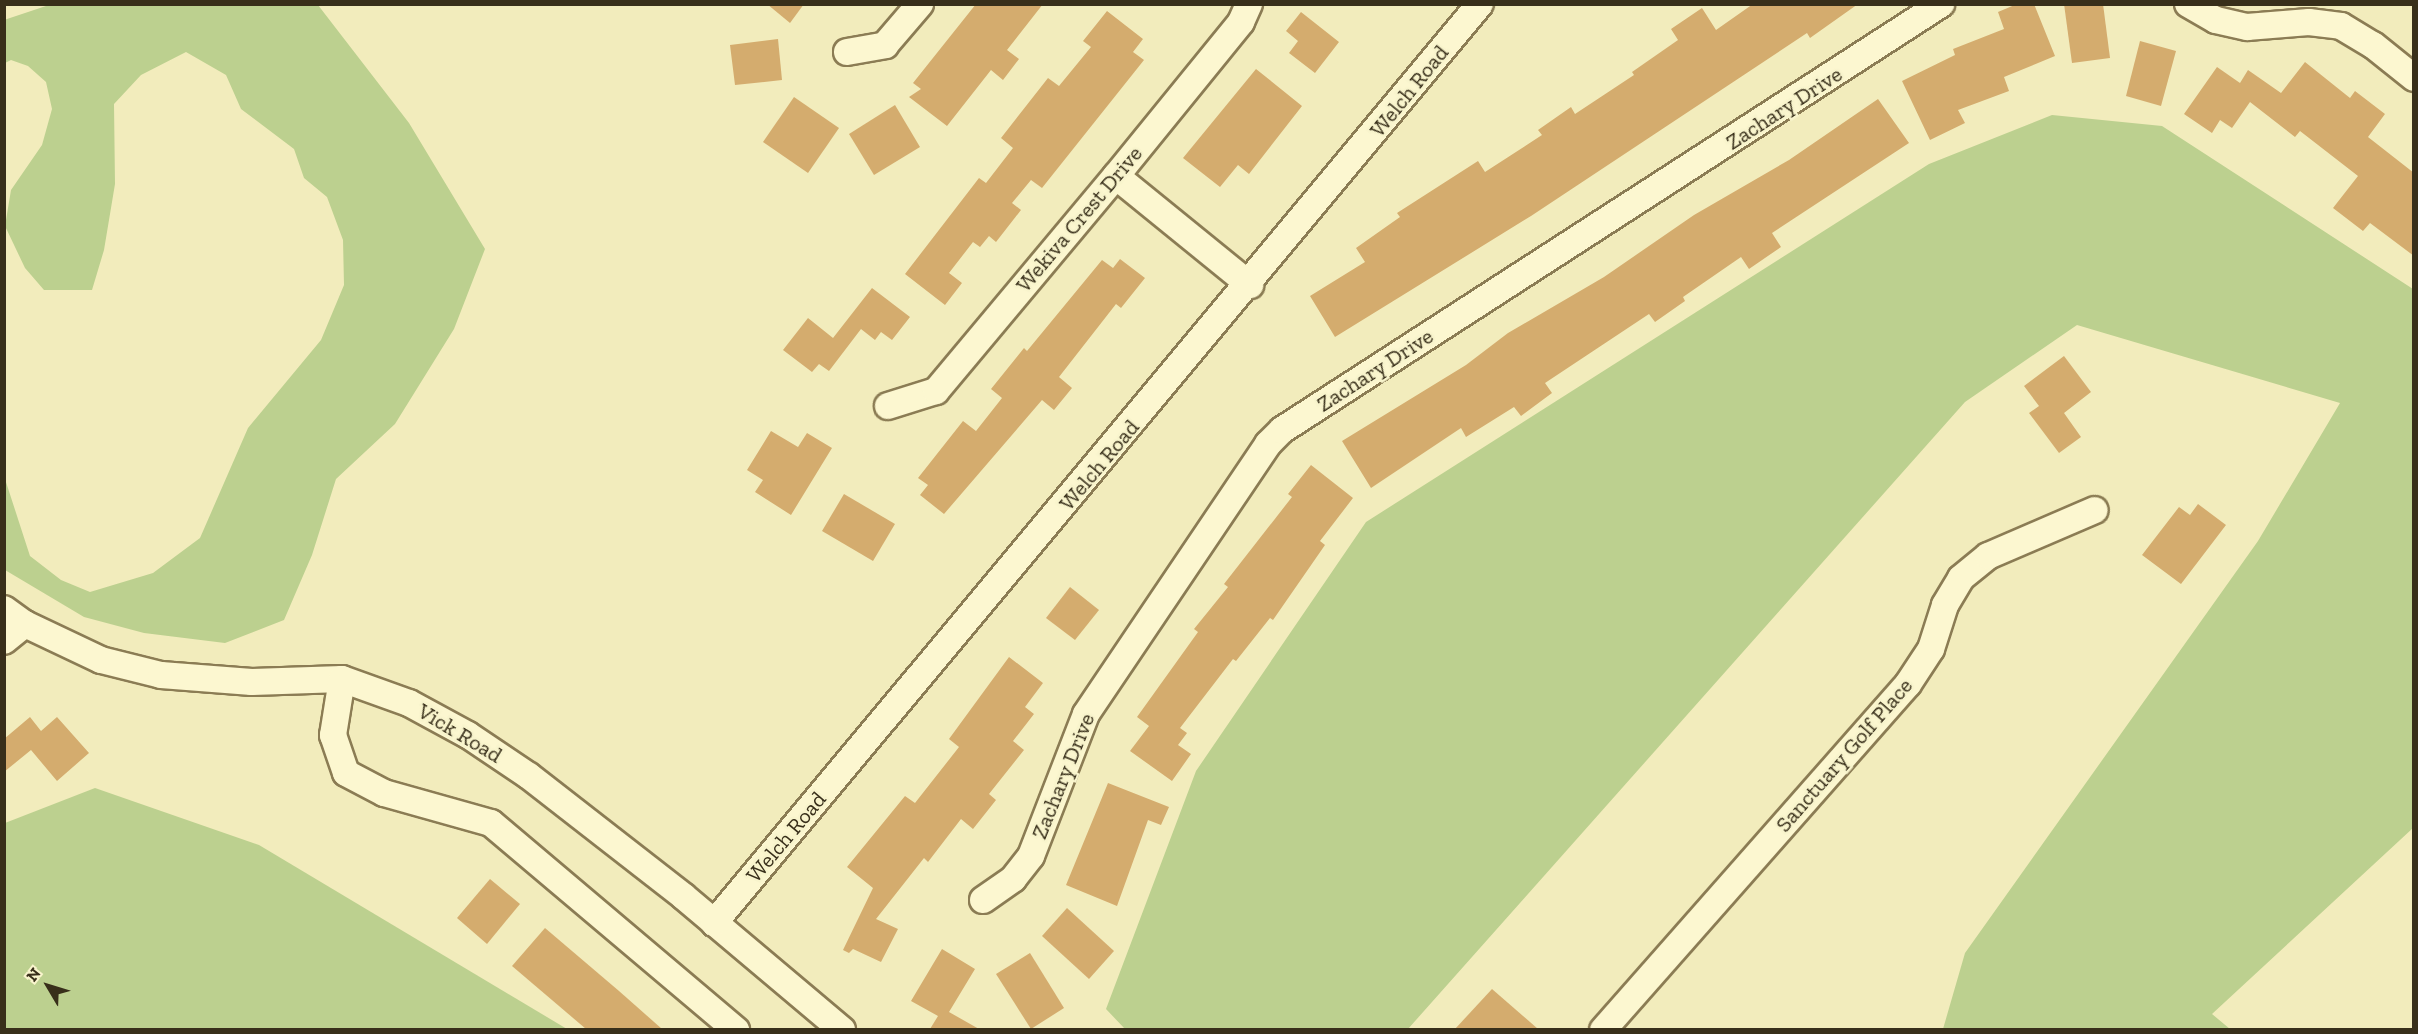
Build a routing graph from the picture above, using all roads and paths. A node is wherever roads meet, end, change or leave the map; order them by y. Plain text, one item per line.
1 (920, 4) edge
2 (1249, 4) edge
3 (1480, 4) edge
4 (1941, 4) edge
5 (2188, 4) edge
6 (847, 52) dead end
7 (2414, 78) edge
8 (1116, 176) junction
9 (1250, 285) junction
10 (888, 406) dead end
11 (2095, 510) dead end
12 (15, 616) edge
13 (4, 641) edge
14 (342, 678) junction
15 (983, 900) dead end
16 (714, 922) junction
17 (1615, 1025) edge
18 (736, 1029) edge
19 (842, 1029) edge

1 - 6 street
2 - 8 street, Wekiva Crest Drive
3 - 9 street, Welch Road
4 - 15 street, Zachary Drive
5 - 7 street
8 - 9 street
8 - 10 street, Wekiva Crest Drive
9 - 16 street, Welch Road
11 - 17 street, Sanctuary Golf Place
12 - 13 street
12 - 14 street, Vick Road
14 - 16 street, Vick Road
14 - 18 street
16 - 19 street, Vick Road

